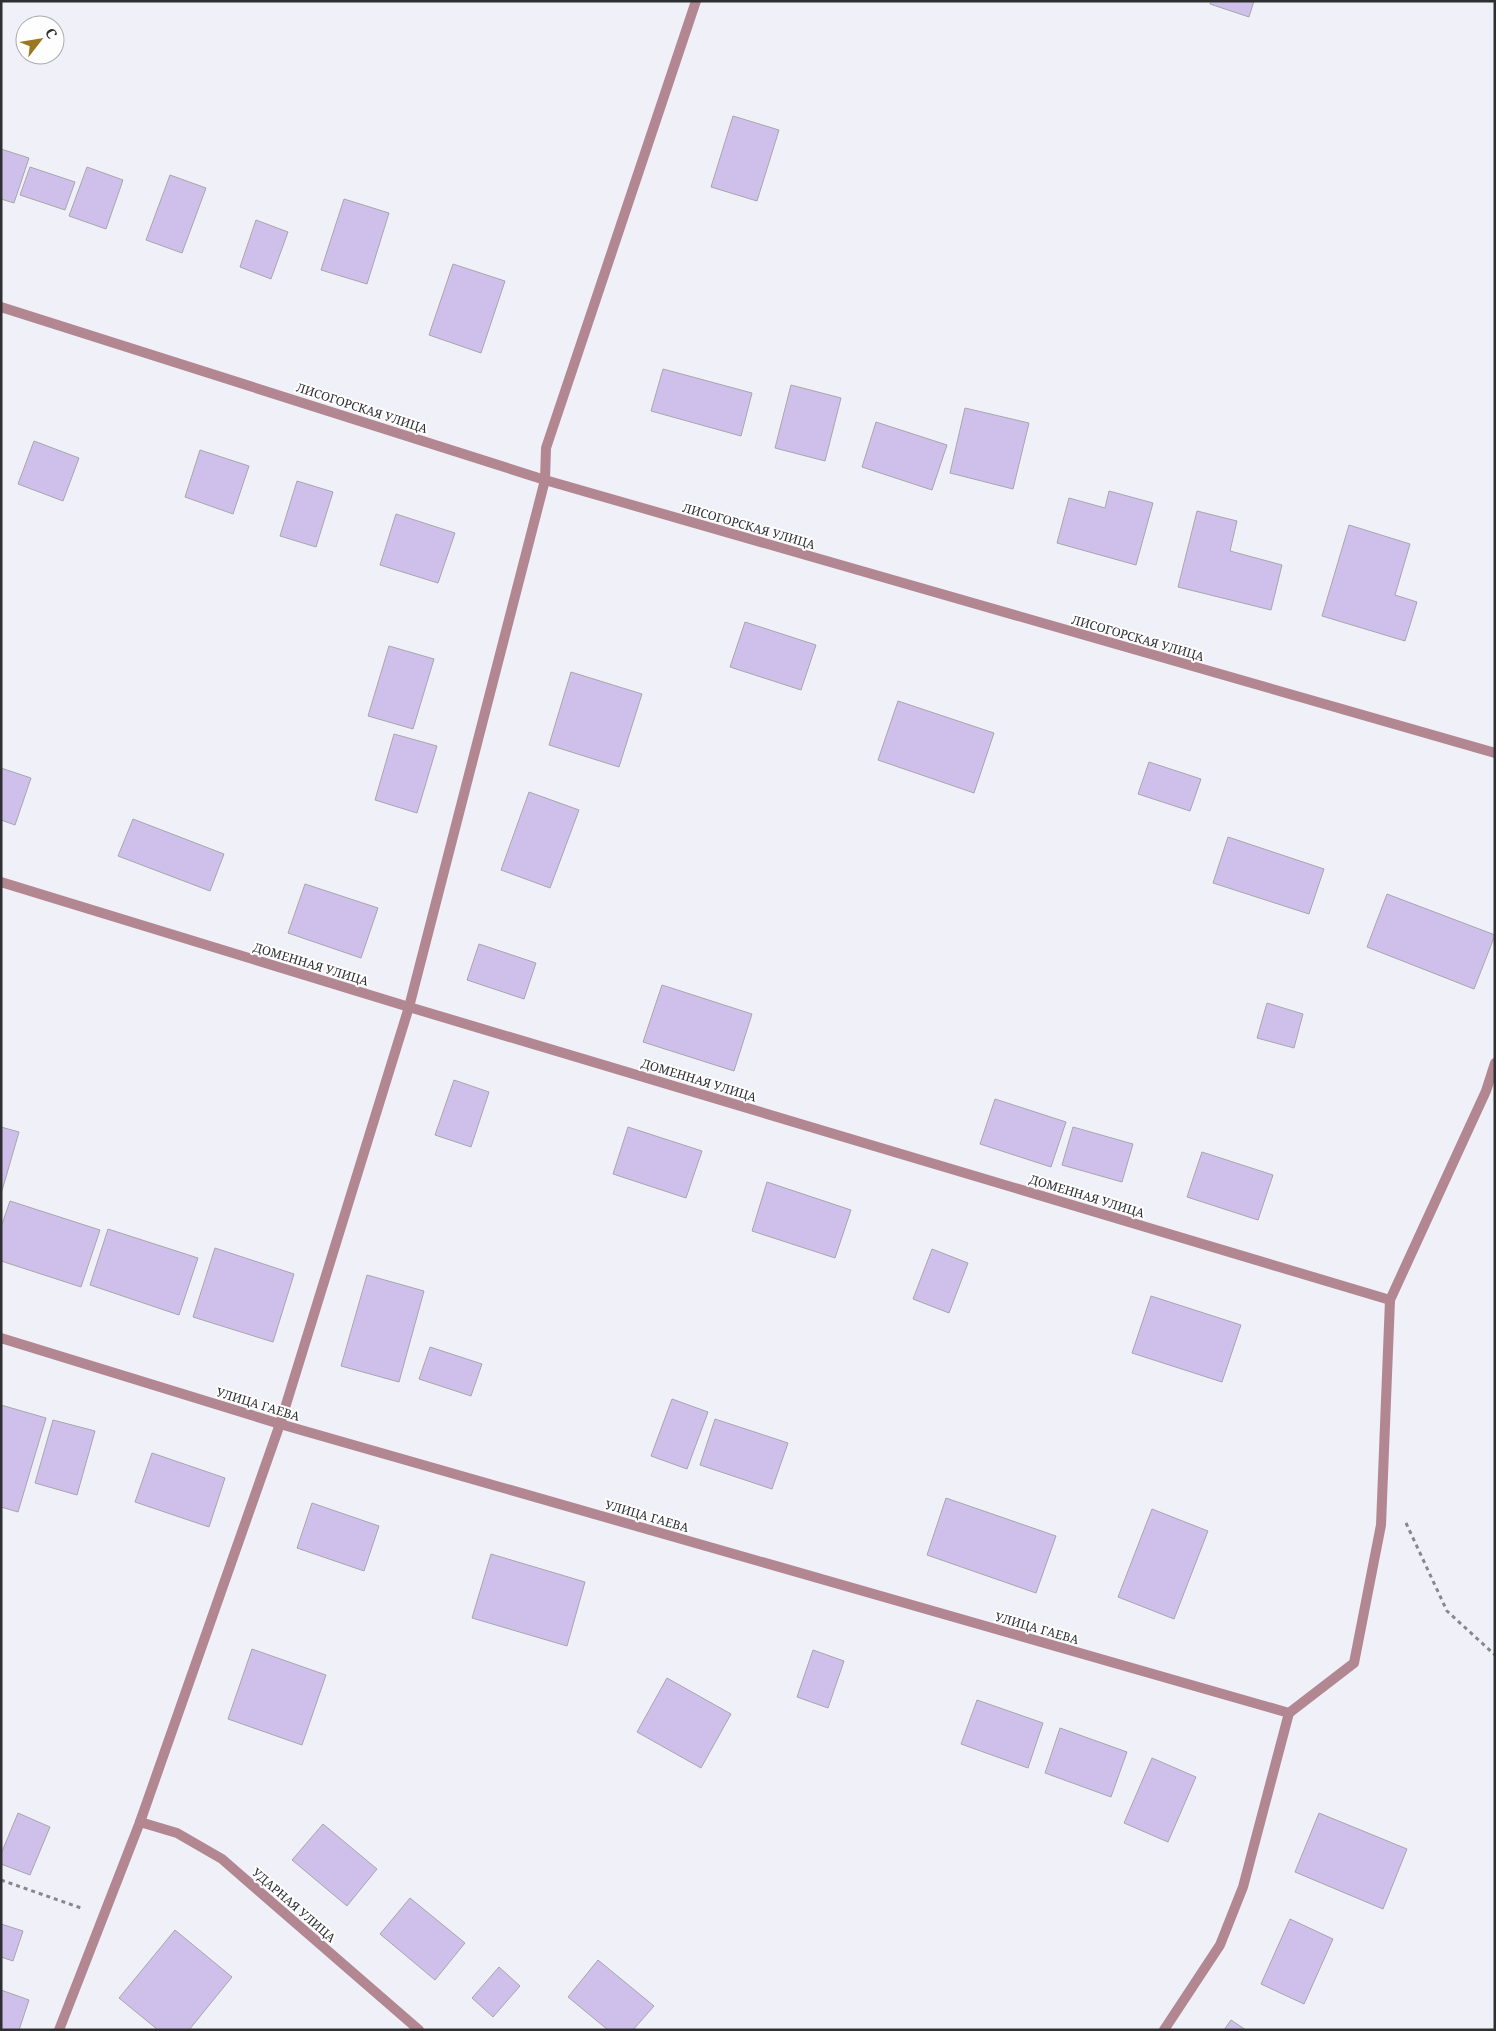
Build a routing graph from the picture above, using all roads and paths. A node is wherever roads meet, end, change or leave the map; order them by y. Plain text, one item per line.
1 (696, 1) edge
2 (1, 307) edge
3 (545, 480) junction
4 (1495, 753) edge
5 (1, 882) edge
6 (409, 1007) junction
7 (1495, 1063) edge
8 (1390, 1300) junction
9 (1, 1338) edge
10 (280, 1424) junction
11 (1403, 1517) dead end
12 (1495, 1656) edge
13 (1288, 1713) junction
14 (140, 1822) junction
15 (1, 1880) edge
16 (104, 1916) junction
17 (59, 2030) edge
18 (418, 2030) edge
19 (1164, 2030) edge

1 - 3 street
2 - 3 street, ЛИСОГОРСКАЯ УЛИЦА
3 - 4 street, ЛИСОГОРСКАЯ УЛИЦА
3 - 6 street
5 - 6 street, ДОМЕННАЯ УЛИЦА
6 - 8 street, ДОМЕННАЯ УЛИЦА
6 - 10 street
7 - 8 street
8 - 13 street
9 - 10 street, УЛИЦА ГАЕВА
10 - 13 street, УЛИЦА ГАЕВА
10 - 14 street
11 - 12 path
13 - 19 street
14 - 16 street
14 - 18 street, УДАРНАЯ УЛИЦА
15 - 16 path
16 - 17 street

